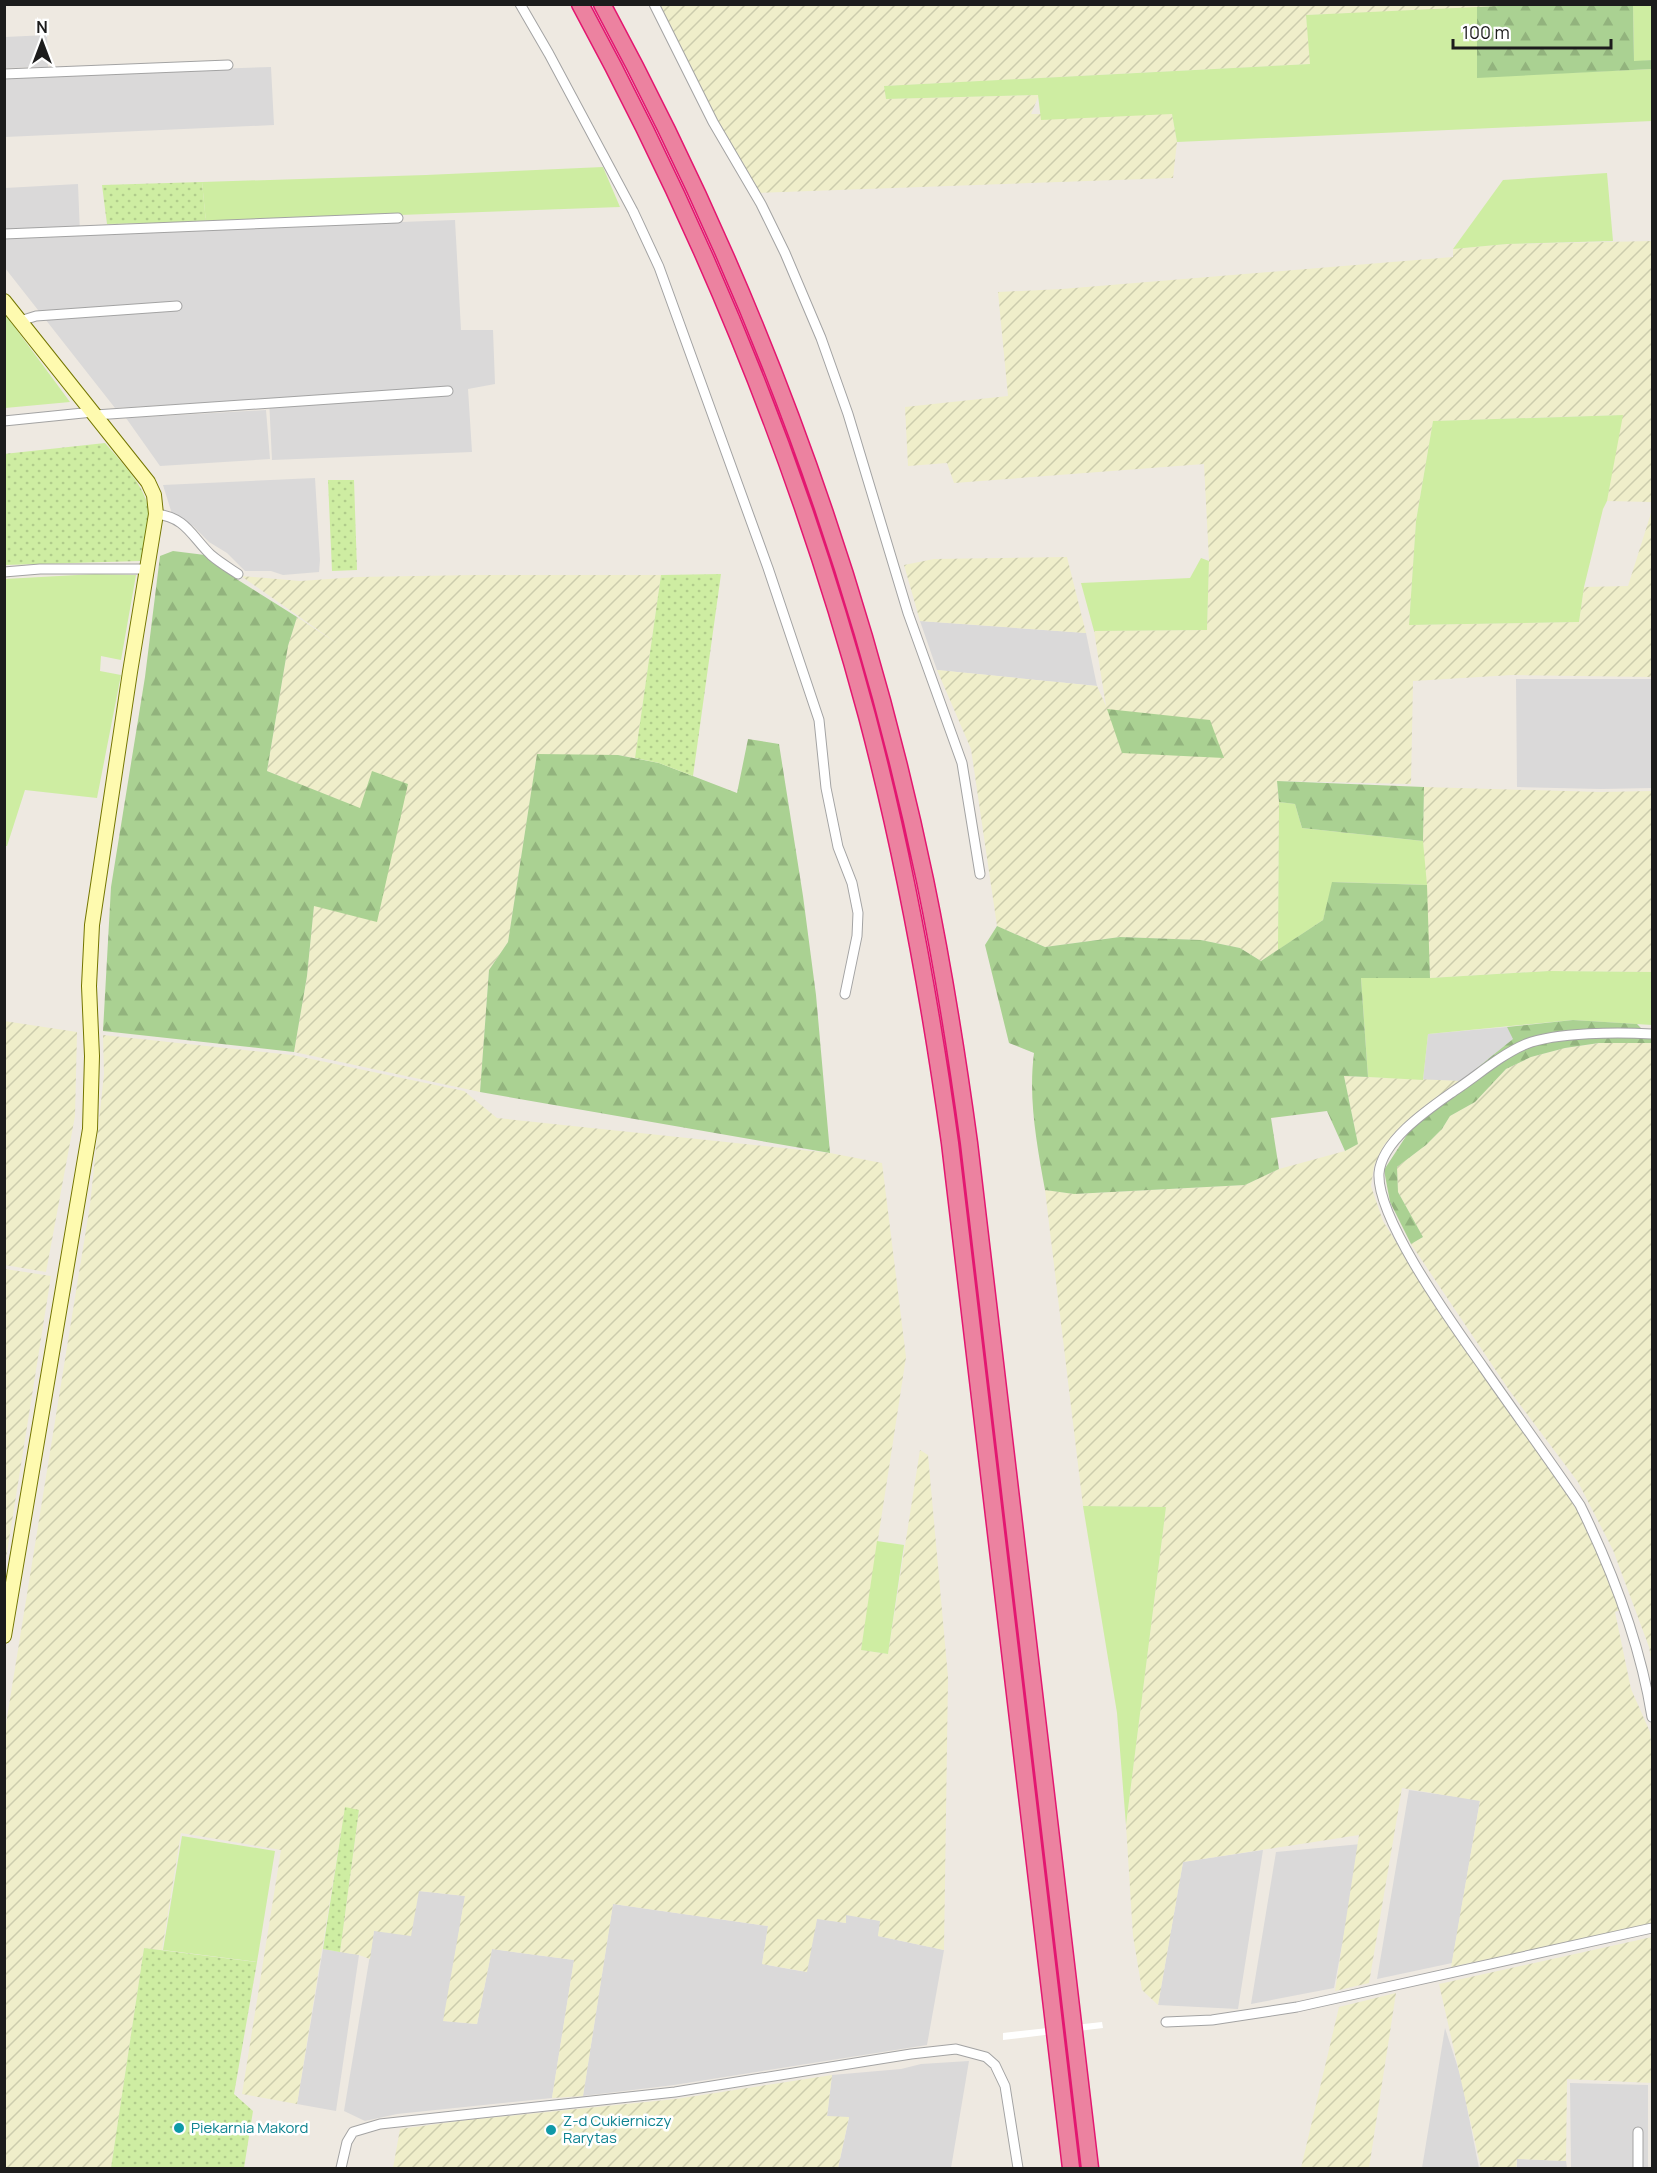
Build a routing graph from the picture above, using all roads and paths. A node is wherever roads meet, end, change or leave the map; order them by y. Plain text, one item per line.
1 (520, 4) edge
2 (580, 4) edge
3 (602, 4) edge
4 (654, 4) edge
5 (228, 65) dead end
6 (4, 74) edge
7 (398, 218) dead end
8 (4, 234) edge
9 (4, 301) edge
10 (177, 306) dead end
11 (20, 321) junction
12 (448, 391) dead end
13 (94, 414) junction
14 (4, 421) edge
15 (156, 514) junction
16 (147, 569) junction
17 (4, 572) edge
18 (238, 574) dead end
19 (980, 874) dead end
20 (845, 994) dead end
21 (1653, 1034) edge
22 (4, 1636) edge
23 (1653, 1717) edge
24 (1653, 1928) edge
25 (1166, 2022) dead end
26 (1638, 2132) dead end
27 (341, 2169) edge
28 (1018, 2169) edge
29 (1071, 2169) edge
30 (1090, 2169) edge
31 (1638, 2169) edge

1 - 20 street
2 - 29 highway
3 - 30 highway
4 - 19 street
5 - 6 street
7 - 8 street
9 - 11 street
10 - 11 street
11 - 13 street
12 - 13 street
13 - 14 street
13 - 15 street
15 - 16 street
15 - 18 street
16 - 17 street
16 - 22 street
21 - 23 street
24 - 25 street
26 - 31 street
27 - 28 street

